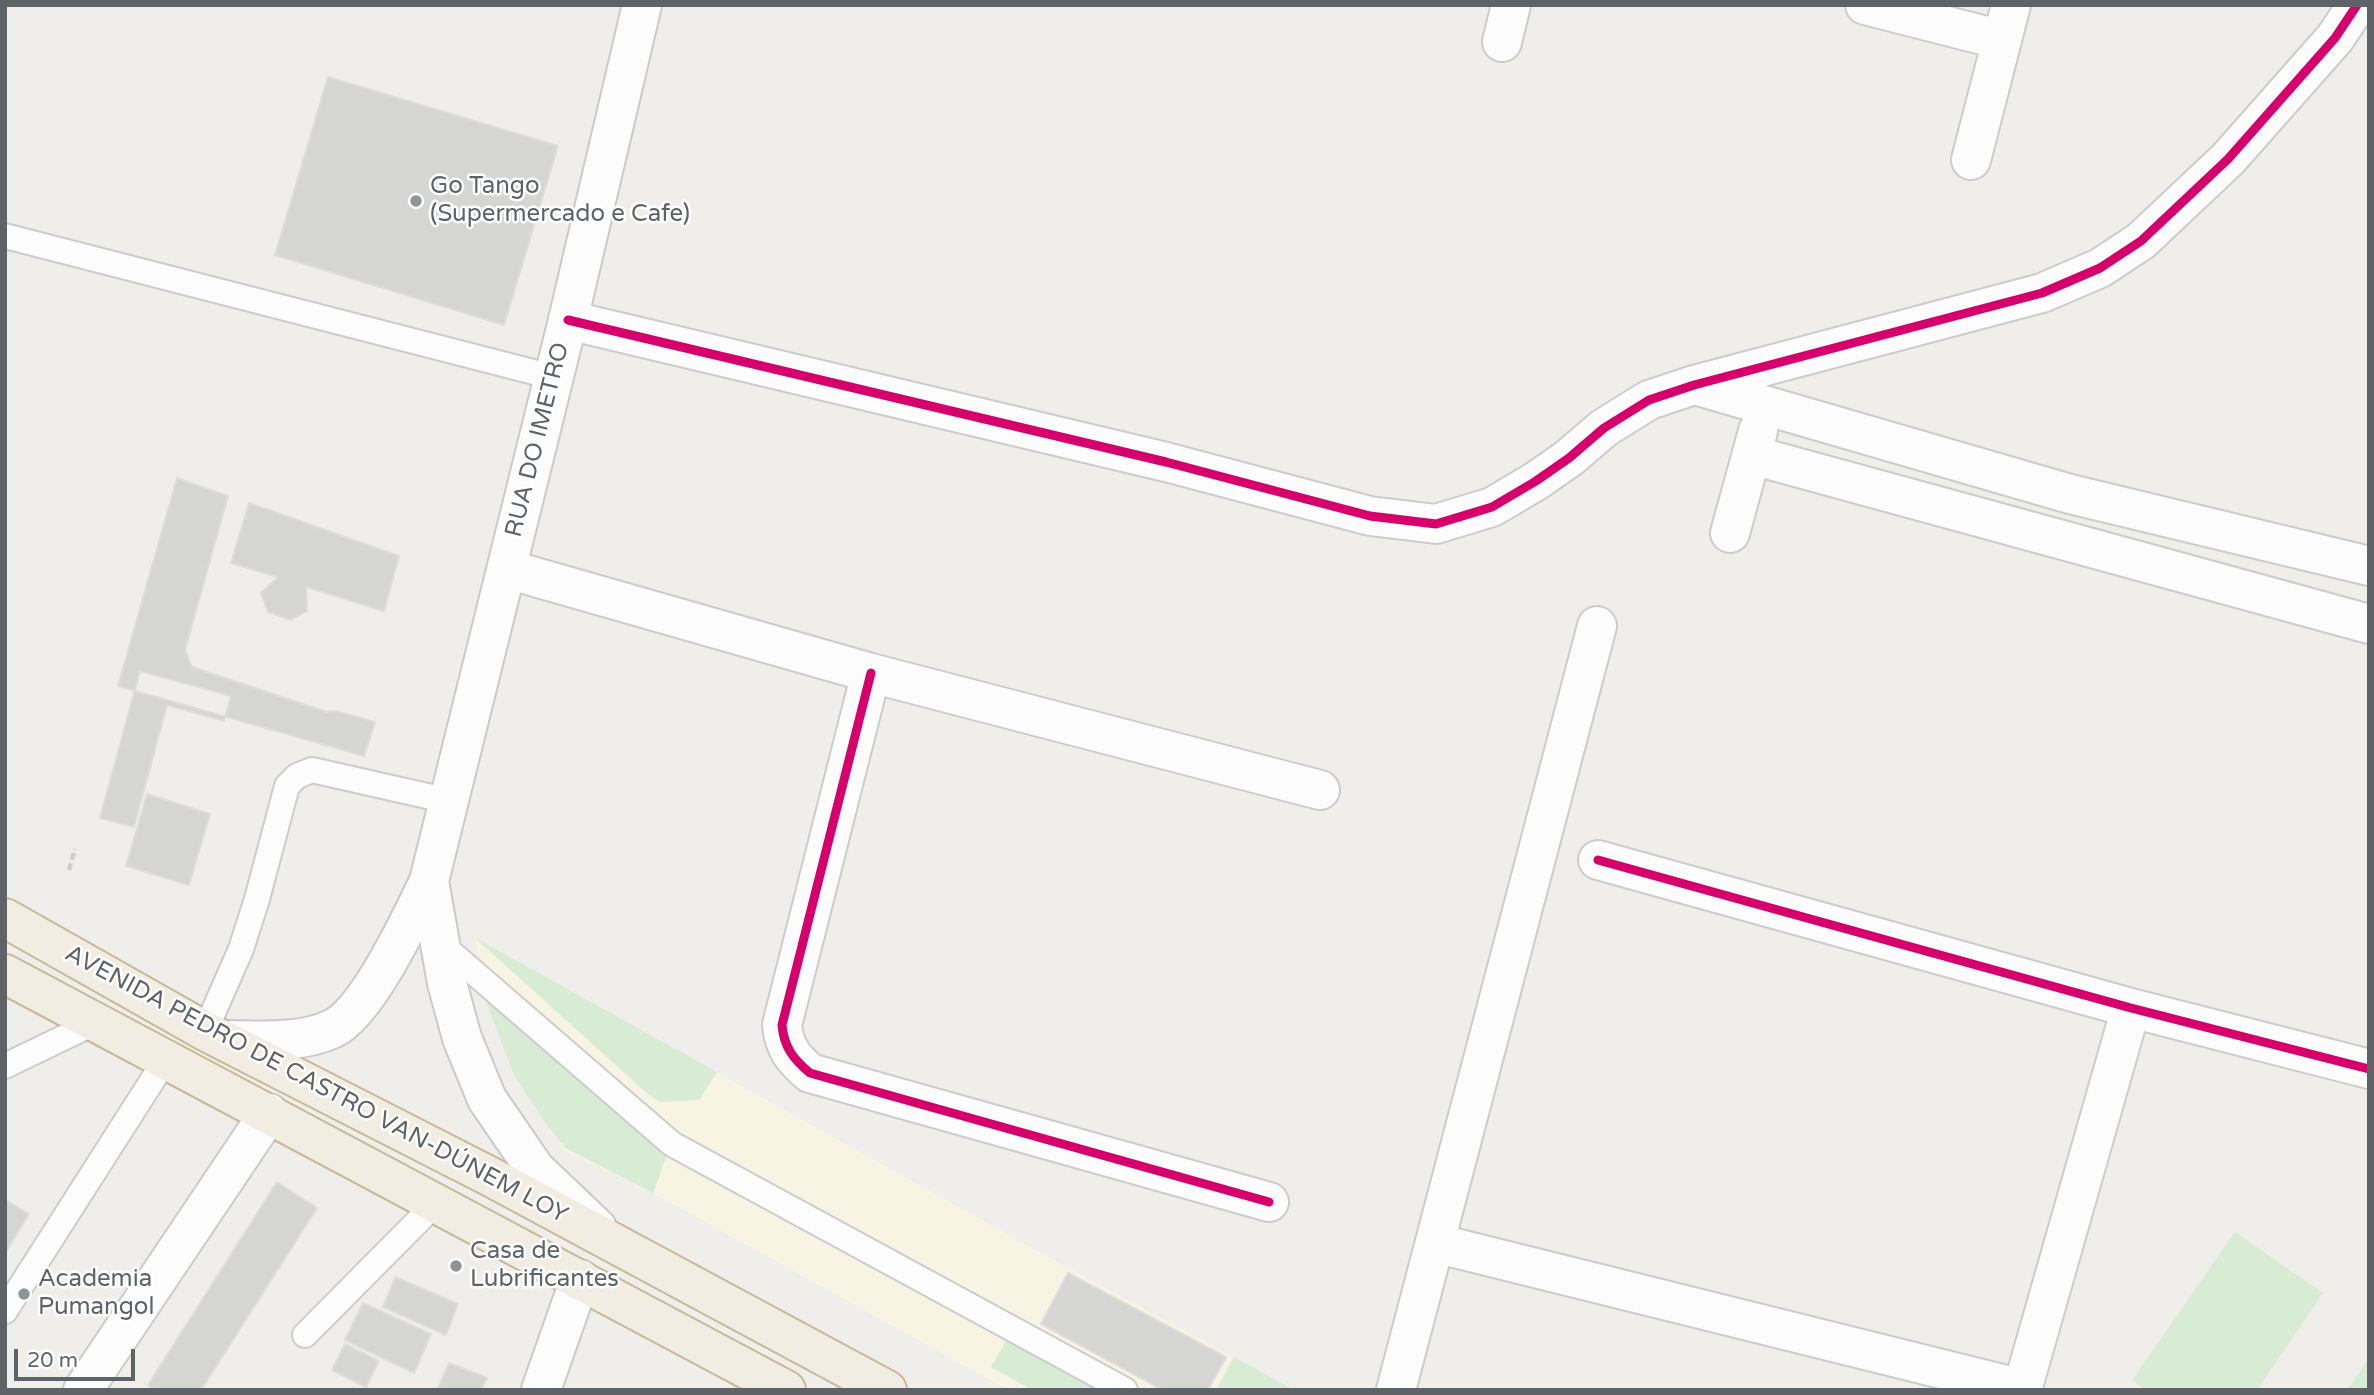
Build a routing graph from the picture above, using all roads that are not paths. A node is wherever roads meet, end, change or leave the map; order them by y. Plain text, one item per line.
1 (642, 5) edge
2 (1511, 5) edge
3 (1865, 5) edge
4 (2357, 5) edge
5 (2007, 23) edge
6 (1502, 42) dead end
7 (1971, 160) dead end
8 (5, 236) edge
9 (568, 320) junction
10 (553, 377) junction
11 (1693, 385) junction
12 (1765, 405) junction
13 (1752, 455) junction
14 (1730, 533) dead end
15 (2369, 566) edge
16 (507, 569) junction
17 (2369, 624) edge
18 (1597, 626) dead end
19 (871, 673) junction
20 (1320, 790) dead end
21 (445, 817) junction
22 (1598, 860) dead end
23 (429, 881) junction
24 (5, 918) edge
25 (441, 944) junction
26 (5, 974) edge
27 (2131, 1008) junction
28 (94, 1023) junction
29 (215, 1036) junction
30 (166, 1059) junction
31 (5, 1066) edge
32 (2369, 1069) edge
33 (269, 1113) junction
34 (437, 1202) junction
35 (1269, 1202) dead end
36 (612, 1242) junction
37 (1435, 1243) junction
38 (580, 1279) junction
39 (5, 1311) edge
40 (306, 1335) dead end
41 (2022, 1389) edge
42 (83, 1390) edge
43 (541, 1390) edge
44 (786, 1390) edge
45 (887, 1390) edge
46 (1125, 1390) edge
47 (1396, 1390) edge

1 - 9 street, RUA DO IMETRO
2 - 6 street
3 - 5 street
4 - 11 street
5 - 7 street
8 - 10 lane
9 - 10 street, RUA DO IMETRO
9 - 11 street
10 - 16 street, RUA DO IMETRO
11 - 12 street
12 - 13 street
12 - 15 street
13 - 14 street
13 - 17 street
16 - 19 street
16 - 21 street, RUA DO IMETRO
18 - 37 street
19 - 20 street
19 - 35 street
21 - 23 street, RUA DO IMETRO
21 - 29 lane
22 - 27 street
23 - 25 street
23 - 29 street
24 - 29 highway, AVENIDA PEDRO DE CASTRO VAN-DÚNEM LOY
25 - 36 street
25 - 46 lane
26 - 28 highway, AVENIDA PEDRO DE CASTRO VAN-DÚNEM LOY
27 - 32 street
27 - 41 street
28 - 30 highway, AVENIDA PEDRO DE CASTRO VAN-DÚNEM LOY
28 - 31 lane
29 - 36 highway, AVENIDA PEDRO DE CASTRO VAN-DÚNEM LOY
30 - 33 highway, AVENIDA PEDRO DE CASTRO VAN-DÚNEM LOY
30 - 39 lane
33 - 34 highway, AVENIDA PEDRO DE CASTRO VAN-DÚNEM LOY
33 - 42 street
34 - 38 highway, AVENIDA PEDRO DE CASTRO VAN-DÚNEM LOY
34 - 40 lane
36 - 45 highway, AVENIDA PEDRO DE CASTRO VAN-DÚNEM LOY
37 - 41 street
37 - 47 street
38 - 43 street
38 - 44 highway, AVENIDA PEDRO DE CASTRO VAN-DÚNEM LOY

